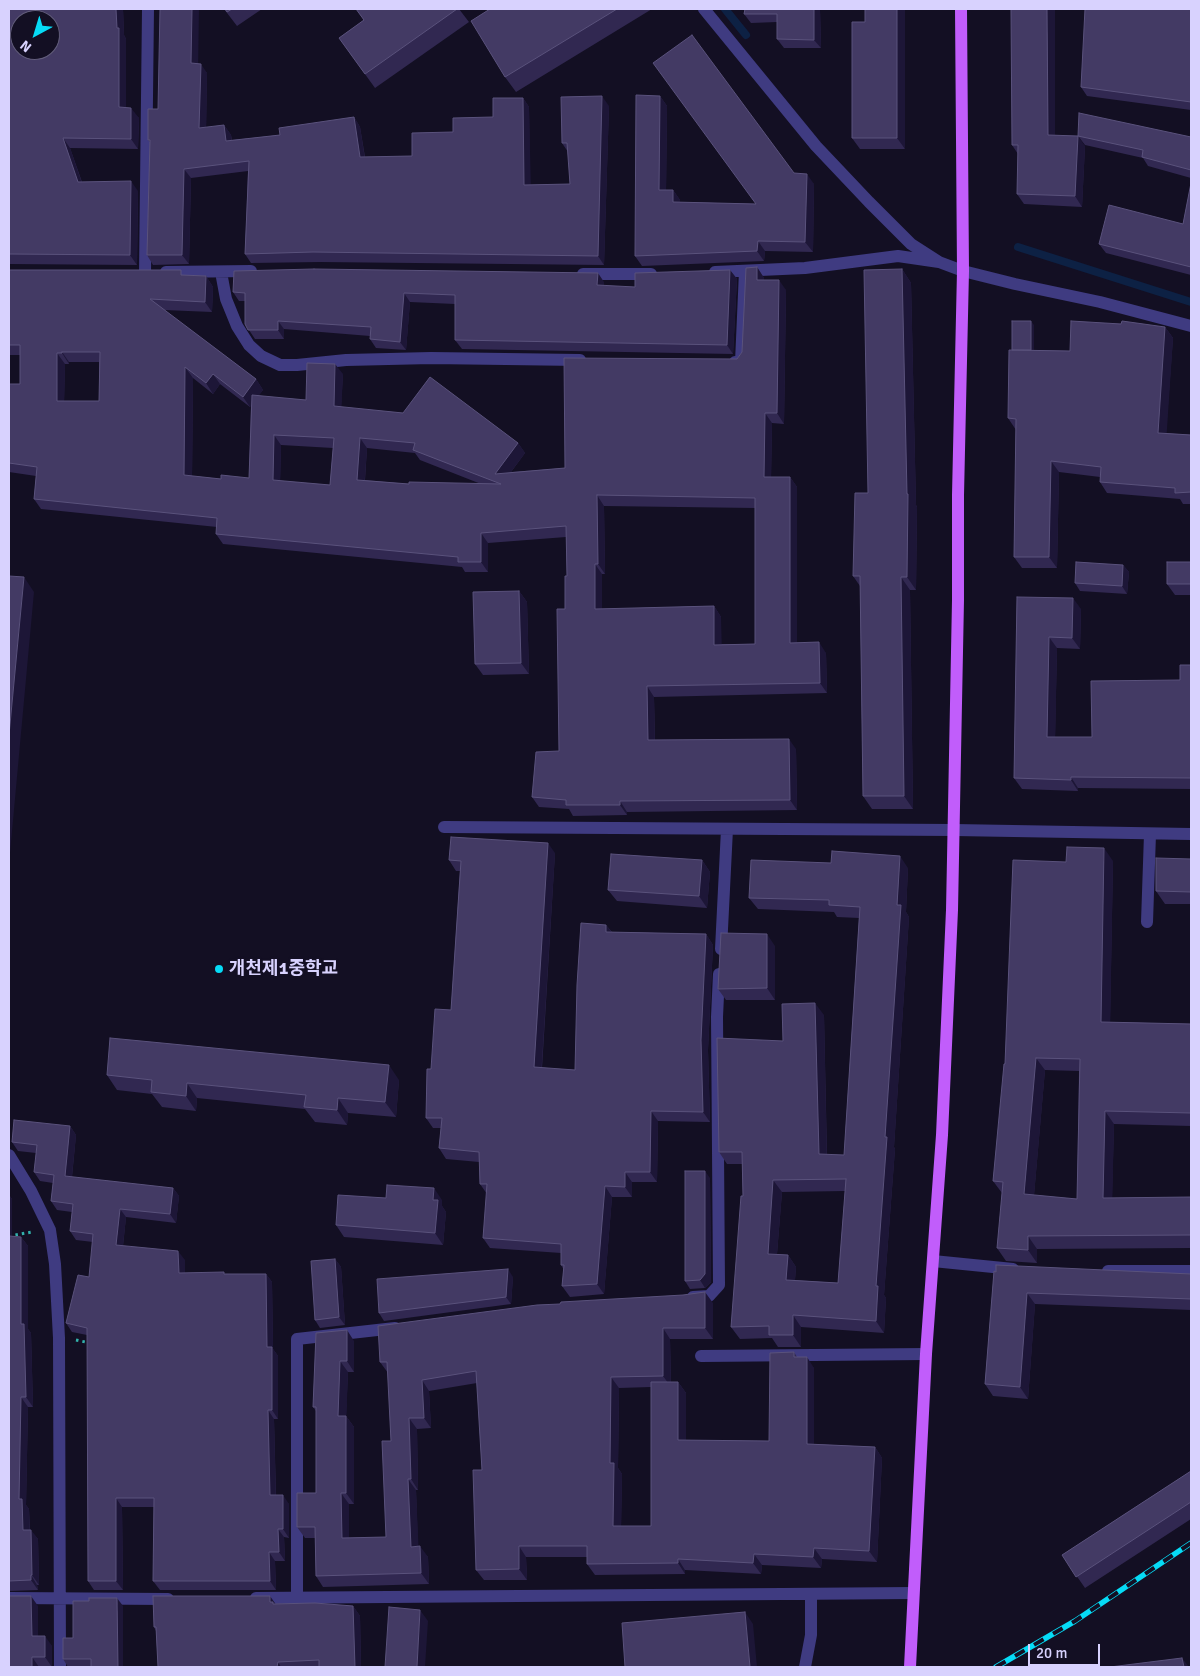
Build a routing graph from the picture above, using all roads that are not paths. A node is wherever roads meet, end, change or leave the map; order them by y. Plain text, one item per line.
1 (148, 9) edge
2 (704, 9) edge
3 (961, 9) edge
4 (939, 262) junction
5 (746, 270) junction
6 (261, 271) edge
7 (962, 271) junction
8 (221, 272) junction
9 (699, 272) edge
10 (574, 274) edge
11 (661, 274) edge
12 (1191, 326) edge
13 (593, 360) edge
14 (721, 362) edge
15 (444, 828) dead end
16 (727, 829) junction
17 (954, 830) junction
18 (1150, 834) junction
19 (1191, 834) edge
20 (1146, 922) dead end
21 (9, 1155) edge
22 (933, 1261) junction
23 (1024, 1271) edge
24 (1093, 1271) edge
25 (1191, 1271) edge
26 (680, 1298) edge
27 (409, 1326) edge
28 (926, 1354) junction
29 (701, 1356) dead end
30 (913, 1593) junction
31 (810, 1594) junction
32 (9, 1598) edge
33 (248, 1598) edge
34 (297, 1598) junction
35 (60, 1599) junction
36 (178, 1599) edge
37 (60, 1667) edge
38 (805, 1667) edge
39 (910, 1667) edge

1 - 8 street
2 - 4 street
3 - 7 main road
4 - 5 street
4 - 7 street
5 - 9 street
5 - 14 street
6 - 8 street
7 - 12 street
7 - 17 main road
8 - 13 street
10 - 11 street
15 - 16 street
16 - 17 street
16 - 26 street
17 - 18 street
17 - 22 main road
18 - 19 street
18 - 20 street
21 - 35 street
22 - 23 street
22 - 28 main road
24 - 25 street
27 - 34 street
28 - 29 street
28 - 30 main road
30 - 31 street
30 - 39 main road
31 - 34 street
31 - 38 street
32 - 35 street
33 - 34 street
35 - 36 street
35 - 37 street

